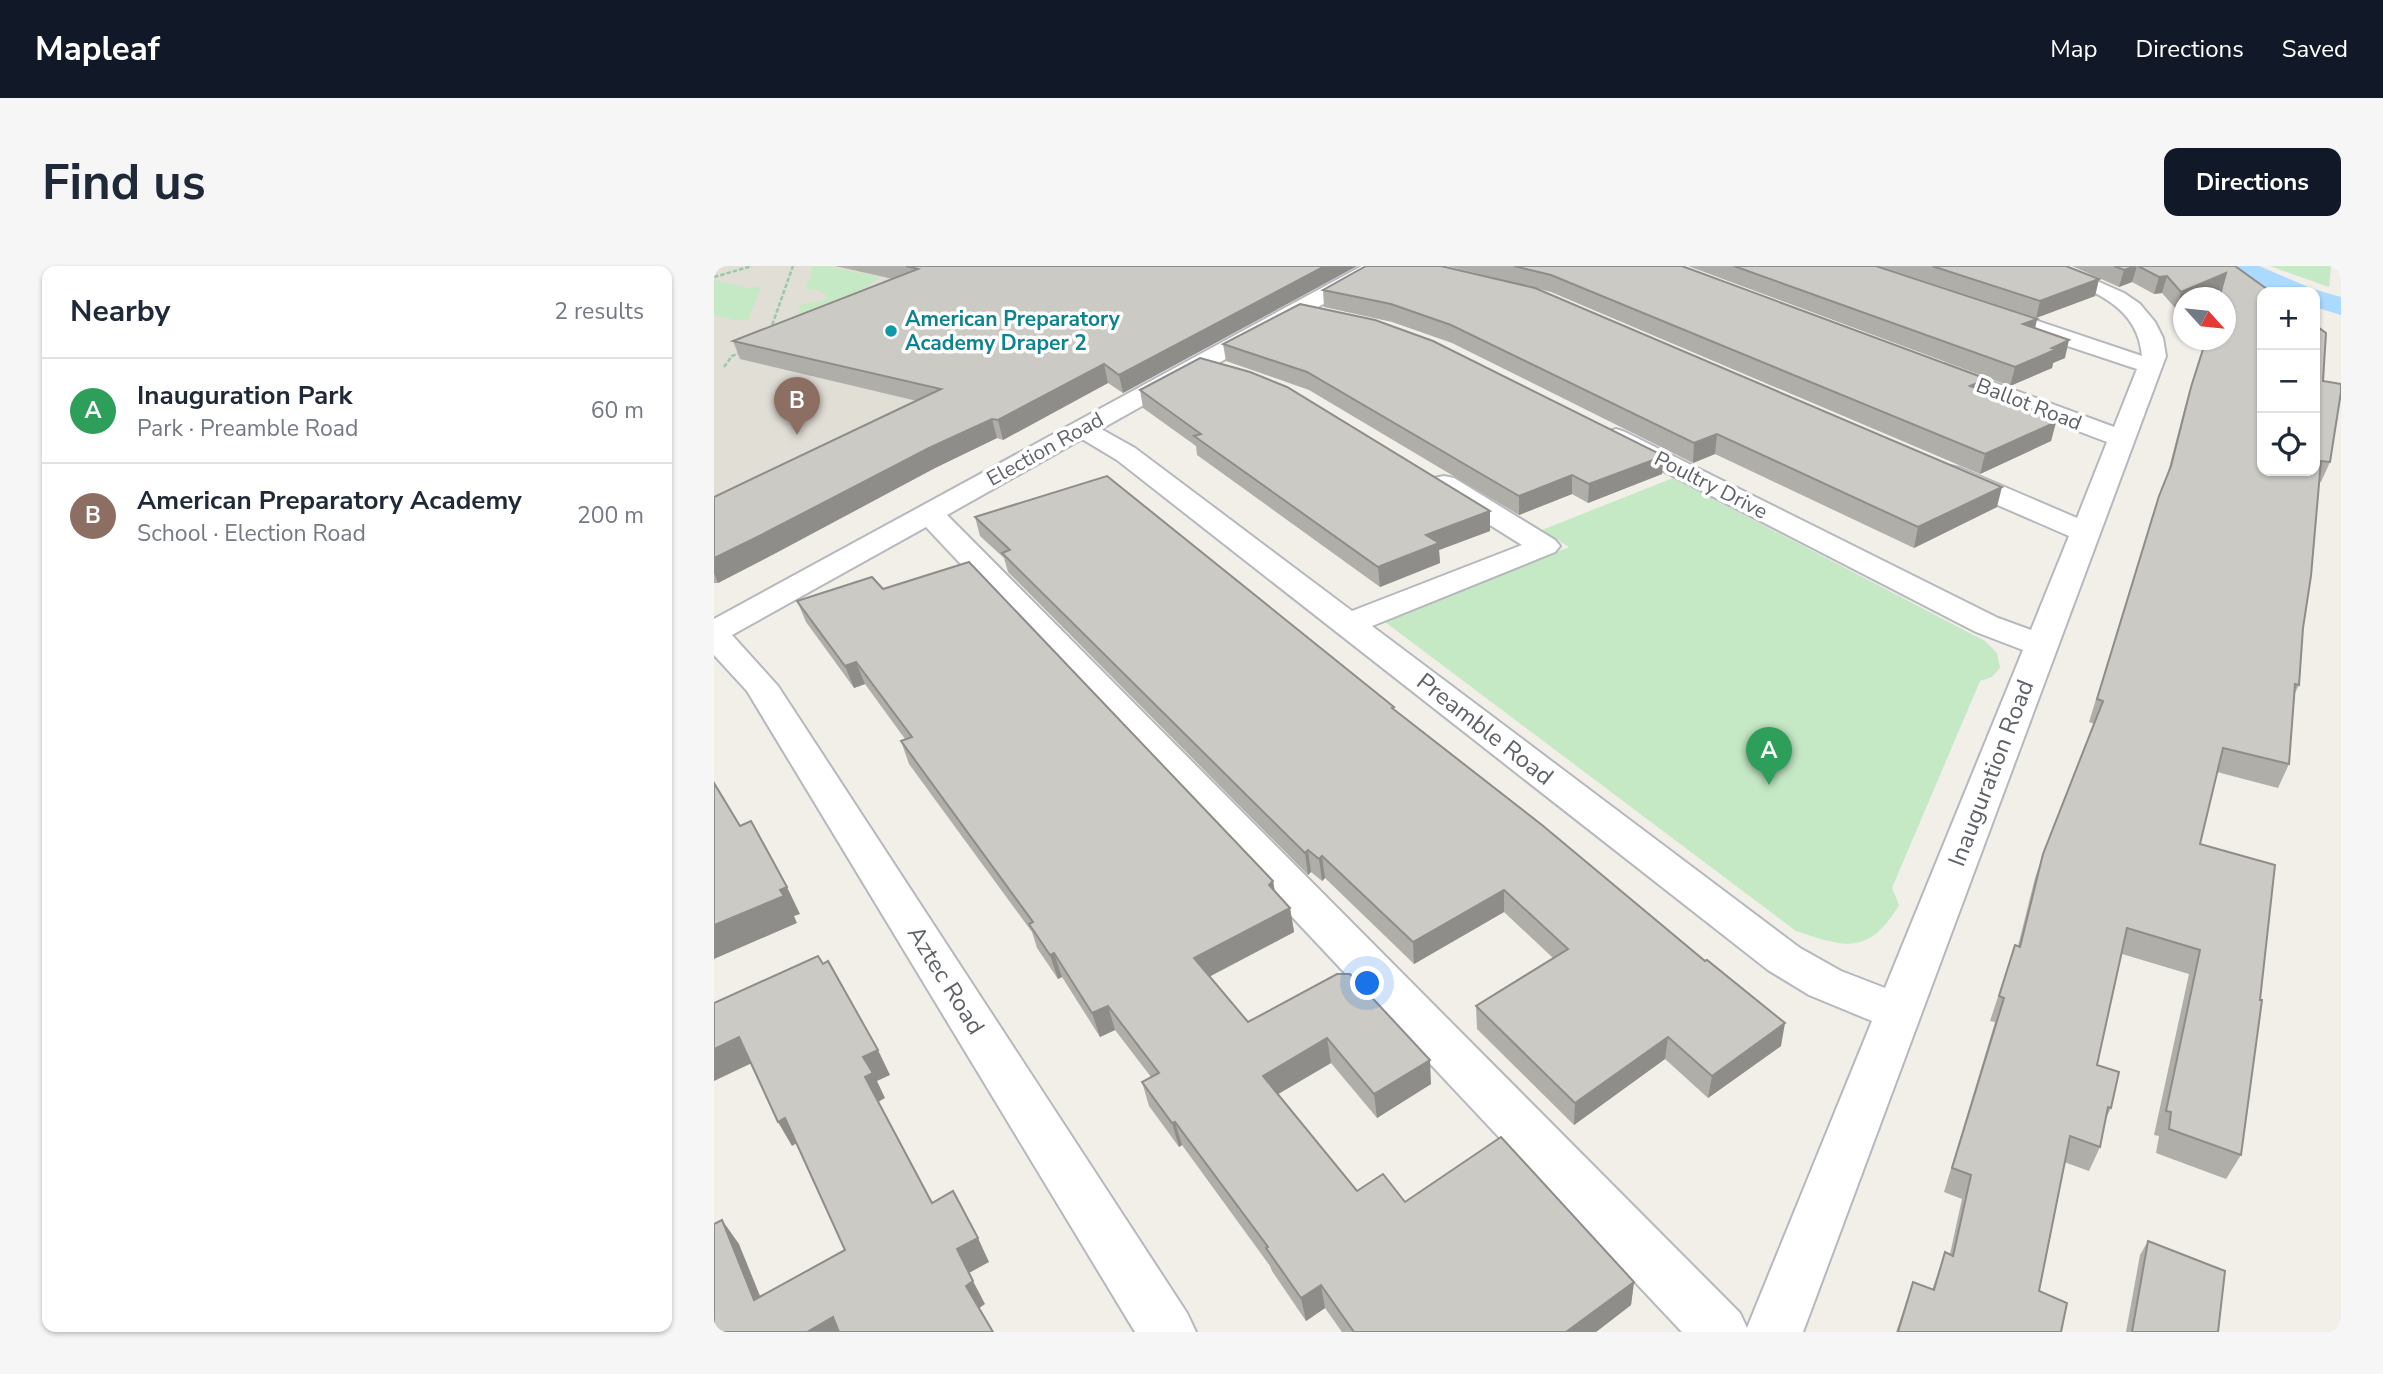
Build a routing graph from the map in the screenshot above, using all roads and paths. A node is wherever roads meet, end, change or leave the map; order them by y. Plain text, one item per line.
1 (752, 266) edge
2 (793, 266) edge
3 (1377, 266) edge
4 (2045, 266) edge
5 (714, 277) edge
6 (1968, 305) edge
7 (1298, 310) junction
8 (1334, 318) edge
9 (766, 342) edge
10 (743, 352) edge
11 (1917, 362) edge
12 (1199, 364) junction
13 (2150, 366) junction
14 (724, 367) dead end
15 (1236, 375) edge
16 (1592, 425) edge
17 (1082, 429) junction
18 (2122, 439) junction
19 (1932, 466) edge
20 (1419, 469) edge
21 (929, 513) junction
22 (2085, 532) junction
23 (1349, 624) junction
24 (714, 634) edge
25 (2041, 645) junction
26 (1898, 1012) junction
27 (1167, 1332) edge
28 (1720, 1332) edge
29 (1774, 1332) edge

1 - 5 path
2 - 9 path
3 - 7 street, Election Road
4 - 13 street, Inauguration Road
6 - 13 street
7 - 8 street
7 - 12 street, Election Road
10 - 14 path
11 - 18 street, Ballot Road
12 - 15 street
12 - 17 street, Election Road
13 - 18 street, Inauguration Road
16 - 25 street, Poultry Drive
17 - 21 street, Election Road
17 - 23 street, Preamble Road
18 - 22 street, Inauguration Road
19 - 22 street
20 - 23 street
21 - 24 street, Election Road
21 - 28 street
22 - 25 street, Inauguration Road
23 - 26 street, Preamble Road
24 - 27 street, Aztec Road
25 - 26 street, Inauguration Road
26 - 29 street, Inauguration Road

